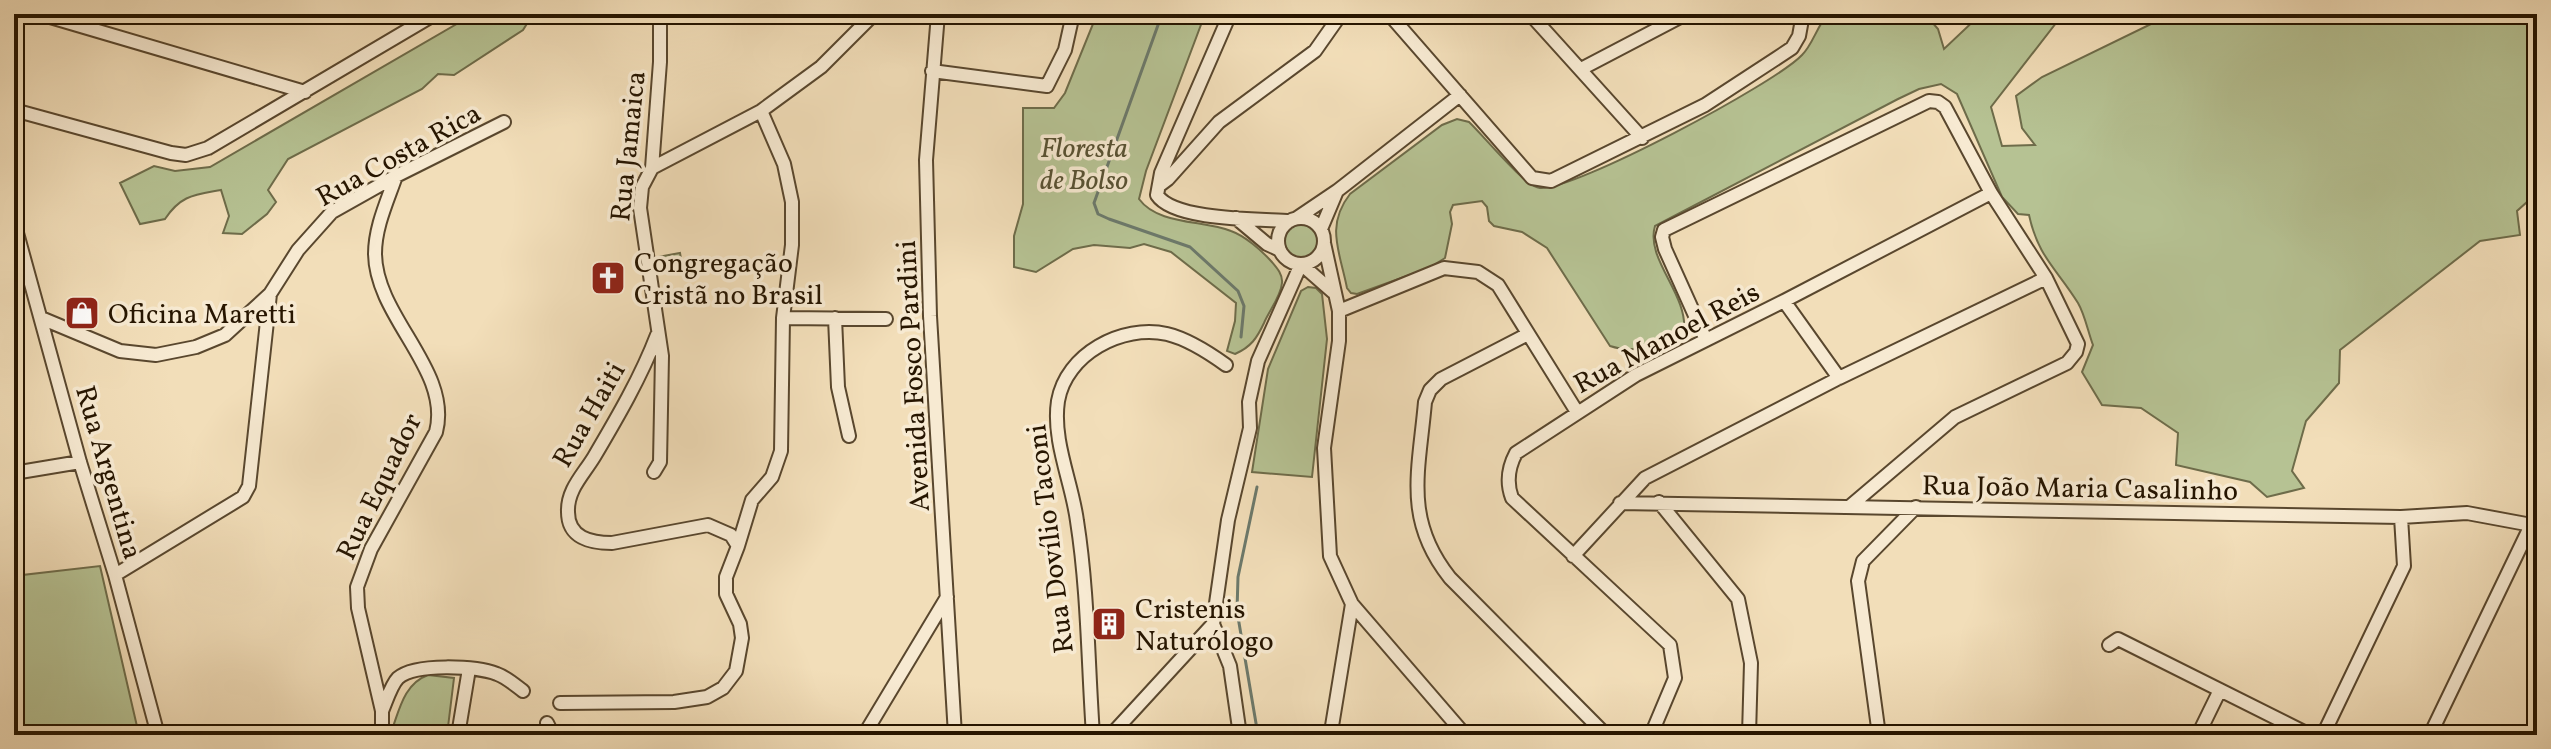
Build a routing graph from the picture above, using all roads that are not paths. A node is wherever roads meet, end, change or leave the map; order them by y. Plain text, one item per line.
1 (40, 14) edge
2 (393, 14) edge
3 (435, 14) edge
4 (660, 14) edge
5 (874, 14) edge
6 (938, 14) edge
7 (1073, 14) edge
8 (1230, 14) edge
9 (1341, 14) edge
10 (1389, 14) edge
11 (1530, 14) edge
12 (1686, 14) edge
13 (1803, 14) edge
14 (420, 22) junction
15 (1581, 69) junction
16 (932, 71) junction
17 (305, 92) junction
18 (1460, 95) junction
19 (14, 110) edge
20 (761, 111) junction
21 (504, 122) dead end
22 (1642, 138) junction
23 (652, 168) junction
24 (396, 176) junction
25 (1160, 185) junction
26 (1337, 191) junction
27 (1991, 193) junction
28 (1236, 218) junction
29 (1293, 220) junction
30 (14, 222) edge
31 (1321, 229) junction
32 (1324, 243) junction
33 (1280, 250) junction
34 (18, 255) edge
35 (1296, 262) junction
36 (2046, 278) junction
37 (1333, 292) junction
38 (270, 294) junction
39 (1784, 301) junction
40 (1339, 311) junction
41 (41, 318) junction
42 (783, 318) junction
43 (835, 318) junction
44 (886, 319) dead end
45 (1528, 334) junction
46 (657, 335) junction
47 (1706, 340) junction
48 (1226, 365) dead end
49 (1839, 378) junction
50 (1577, 412) junction
51 (849, 436) dead end
52 (80, 462) junction
53 (654, 472) dead end
54 (14, 473) edge
55 (1659, 502) junction
56 (1620, 503) junction
57 (1849, 507) junction
58 (1916, 507) junction
59 (2401, 517) junction
60 (2534, 526) edge
61 (738, 546) junction
62 (1573, 556) junction
63 (115, 575) junction
64 (947, 597) junction
65 (1352, 604) junction
66 (1213, 624) junction
67 (2109, 645) dead end
68 (469, 669) junction
69 (2220, 690) junction
70 (523, 691) dead end
71 (560, 703) dead end
72 (382, 711) junction
73 (158, 735) edge
74 (382, 735) edge
75 (458, 735) edge
76 (864, 735) edge
77 (955, 735) edge
78 (1093, 735) edge
79 (1111, 735) edge
80 (1240, 735) edge
81 (1335, 735) edge
82 (1465, 735) edge
83 (1606, 735) edge
84 (1651, 735) edge
85 (1749, 735) edge
86 (1879, 735) edge
87 (2198, 735) edge
88 (2310, 735) edge
89 (2323, 735) edge
90 (2430, 735) edge

1 - 17 street
2 - 14 street
3 - 14 street
4 - 23 street, Rua Jamaica
5 - 20 street
6 - 16 street, Avenida Fosco Pardini
7 - 16 street
8 - 25 street
9 - 25 street
10 - 18 street
11 - 15 street
12 - 15 street
13 - 22 street
14 - 17 street
15 - 22 street
16 - 64 street, Avenida Fosco Pardini
17 - 19 street
18 - 22 street
18 - 26 street
20 - 23 street
20 - 42 street
21 - 24 street, Rua Costa Rica
23 - 46 street, Rua Jamaica
24 - 38 street, Rua Costa Rica
24 - 72 street, Rua Equador
25 - 28 street
26 - 29 street
26 - 31 street
27 - 36 street
27 - 39 street, Rua Manoel Reis
27 - 47 street
28 - 29 street
28 - 33 street
29 - 31 street
29 - 33 street
30 - 34 street, Rua Argentina
31 - 32 street
32 - 35 street
32 - 37 street
33 - 35 street
34 - 41 street, Rua Argentina
35 - 37 street
35 - 66 street
36 - 49 street
36 - 57 street
37 - 40 street
38 - 41 street, Rua Costa Rica
38 - 63 street
39 - 47 street, Rua Manoel Reis
39 - 49 street
40 - 45 street
40 - 65 street
41 - 52 street, Rua Argentina
42 - 43 street
42 - 61 street
43 - 44 street
43 - 51 street
45 - 50 street
45 - 83 street
46 - 53 street, Rua Jamaica
46 - 61 street, Rua Haiti
47 - 50 street, Rua Manoel Reis
48 - 78 street, Rua Dovílio Taconi
49 - 56 street
50 - 62 street, Rua Manoel Reis
52 - 54 street
52 - 63 street, Rua Argentina
55 - 56 street, Rua João Maria Casalinho
55 - 57 street, Rua João Maria Casalinho
55 - 85 street
56 - 62 street
57 - 58 street, Rua João Maria Casalinho
58 - 59 street, Rua João Maria Casalinho
58 - 86 street
59 - 60 street, Rua João Maria Casalinho
59 - 89 street
60 - 90 street
61 - 71 street
62 - 84 street, Rua Manoel Reis
63 - 73 street, Rua Argentina
64 - 76 street
64 - 77 street, Avenida Fosco Pardini
65 - 81 street
65 - 82 street
66 - 79 street
66 - 80 street
67 - 69 street
68 - 70 street
68 - 72 street
68 - 75 street
69 - 87 street
69 - 88 street
72 - 74 street, Rua Equador

